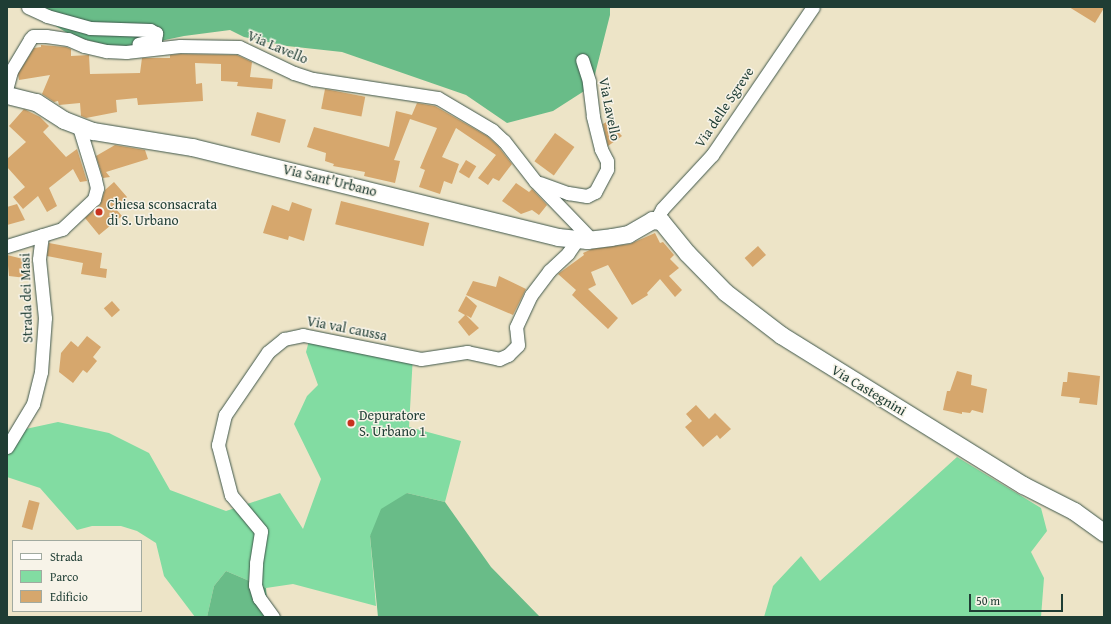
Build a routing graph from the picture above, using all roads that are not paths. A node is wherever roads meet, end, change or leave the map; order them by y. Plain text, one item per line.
1 (28, 7) edge
2 (813, 7) edge
3 (113, 51) junction
4 (582, 60) dead end
5 (7, 86) edge
6 (7, 95) edge
7 (79, 127) junction
8 (535, 181) junction
9 (656, 220) junction
10 (42, 235) junction
11 (584, 240) junction
12 (7, 246) edge
13 (7, 448) edge
14 (1104, 533) edge
15 (273, 617) edge

1 - 3 street
2 - 9 street, Via delle Sgreve
3 - 5 street, Via Lavello
3 - 8 street, Via Lavello
4 - 8 street, Via Lavello
6 - 7 street, Via Sant'Urbano
7 - 10 street
7 - 11 street, Via Sant'Urbano
8 - 11 street, Via Lavello
9 - 11 street, Via Sant'Urbano
9 - 14 street, Via Castegnini
10 - 12 street
10 - 13 street, Strada dei Masi
11 - 15 street, Via val caussa

